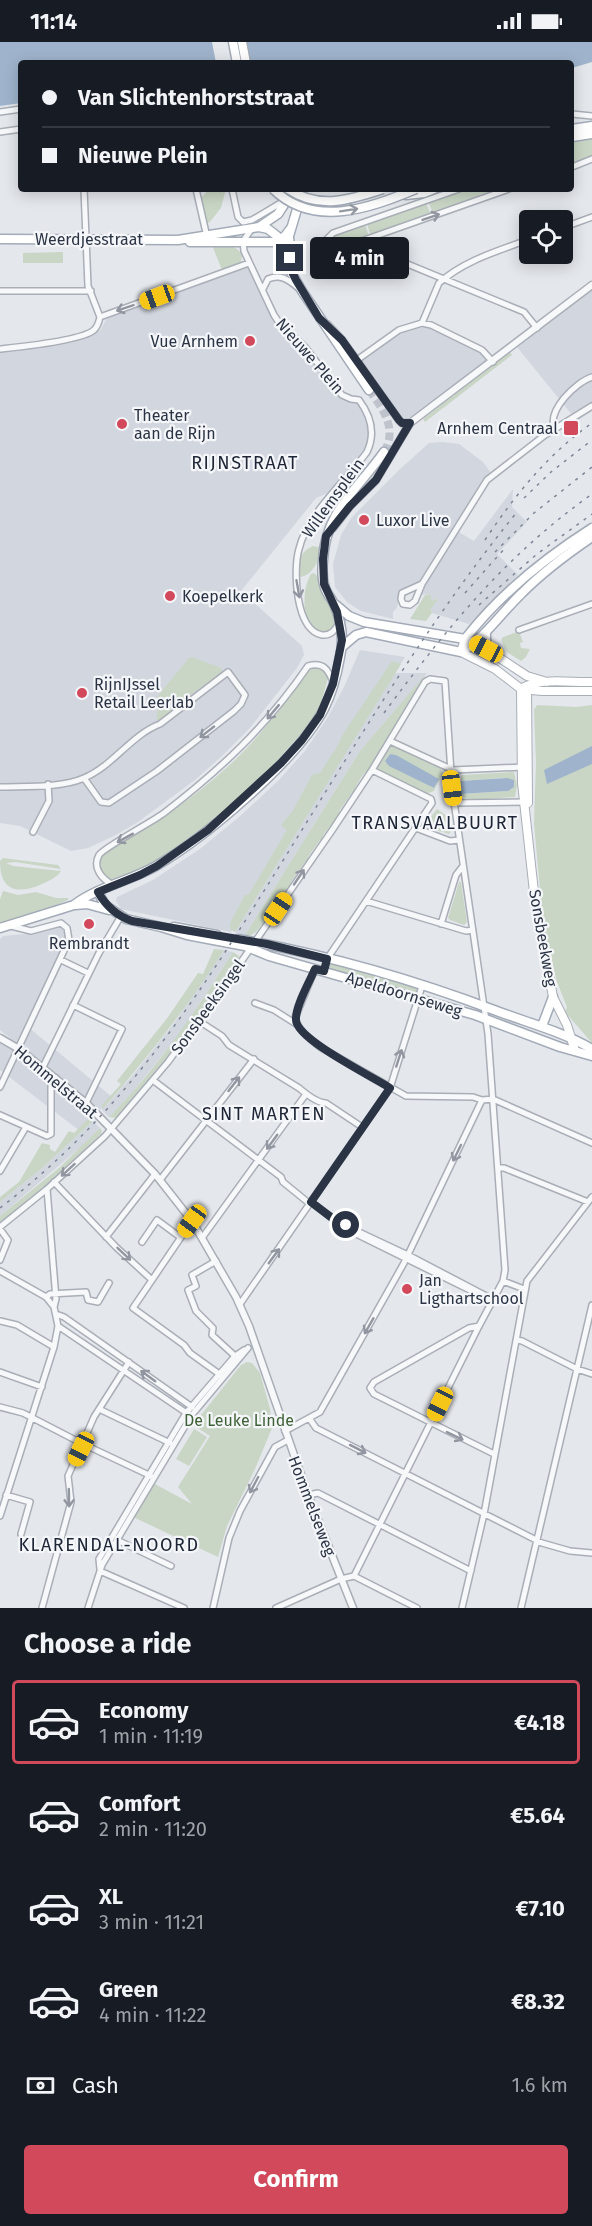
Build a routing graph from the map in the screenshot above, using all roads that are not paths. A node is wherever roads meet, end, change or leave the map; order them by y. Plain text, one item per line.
1 (233, 42) edge
2 (242, 42) edge
3 (236, 60) edge
4 (245, 60) edge
5 (18, 110) edge
6 (0, 112) edge
7 (574, 114) edge
8 (592, 116) edge
9 (592, 126) edge
10 (18, 129) edge
11 (574, 129) edge
12 (0, 132) edge
13 (589, 135) edge
14 (574, 139) edge
15 (591, 160) edge
16 (574, 166) edge
17 (84, 192) edge
18 (197, 192) edge
19 (233, 192) edge
20 (277, 192) edge
21 (291, 192) edge
22 (302, 192) edge
23 (373, 192) edge
24 (408, 192) edge
25 (426, 192) edge
26 (450, 192) edge
27 (501, 192) edge
28 (400, 195) junction
29 (592, 217) edge
30 (573, 224) edge
31 (255, 228) junction
32 (291, 228) junction
33 (207, 237) junction
34 (376, 237) junction
35 (0, 239) edge
36 (86, 239) junction
37 (279, 240) junction
38 (243, 243) junction
39 (519, 243) edge
40 (249, 263) junction
41 (291, 270) junction
42 (444, 279) junction
43 (592, 285) edge
44 (1, 291) edge
45 (90, 291) junction
46 (263, 291) junction
47 (302, 291) junction
48 (100, 317) junction
49 (319, 318) junction
50 (422, 323) junction
51 (537, 328) junction
52 (0, 349) edge
53 (357, 360) junction
54 (493, 362) junction
55 (592, 377) edge
56 (369, 390) tunnel mouth
57 (592, 406) edge
58 (410, 423) junction
59 (555, 429) junction
60 (372, 435) joint
61 (384, 452) tunnel mouth
62 (592, 528) edge
63 (326, 537) junction
64 (592, 537) edge
65 (422, 584) junction
66 (333, 603) junction
67 (592, 604) edge
68 (340, 621) junction
69 (519, 630) dead end
70 (486, 634) junction
71 (465, 639) junction
72 (344, 643) junction
73 (475, 643) junction
74 (486, 649) junction
75 (461, 652) junction
76 (518, 672) junction
77 (547, 682) junction
78 (592, 682) edge
79 (333, 684) junction
80 (526, 686) junction
81 (538, 691) junction
82 (592, 691) edge
83 (527, 703) junction
84 (390, 741) junction
85 (525, 767) junction
86 (450, 769) junction
87 (372, 770) junction
88 (84, 778) junction
89 (48, 784) junction
90 (0, 787) edge
91 (526, 802) junction
92 (453, 803) junction
93 (416, 828) junction
94 (33, 832) dead end
95 (459, 840) junction
96 (463, 866) junction
97 (114, 885) junction
98 (98, 892) junction
99 (366, 901) junction
100 (74, 905) junction
101 (119, 915) junction
102 (441, 924) junction
103 (11, 926) junction
104 (1, 929) edge
105 (473, 930) junction
106 (253, 945) junction
107 (327, 959) junction
108 (61, 960) junction
109 (319, 970) junction
110 (88, 973) junction
111 (422, 986) junction
112 (554, 997) junction
113 (418, 998) junction
114 (255, 1004) dead end
115 (73, 1005) junction
116 (483, 1006) junction
117 (486, 1019) junction
118 (199, 1021) junction
119 (297, 1024) junction
120 (542, 1026) junction
121 (571, 1037) junction
122 (0, 1038) edge
123 (19, 1048) junction
124 (592, 1049) edge
125 (575, 1051) junction
126 (592, 1056) edge
127 (254, 1059) junction
128 (43, 1067) junction
129 (56, 1078) junction
130 (154, 1081) junction
131 (0, 1087) edge
132 (390, 1088) junction
133 (306, 1094) junction
134 (493, 1099) junction
135 (482, 1100) junction
136 (86, 1103) junction
137 (0, 1115) edge
138 (206, 1121) junction
139 (26, 1127) junction
140 (362, 1127) junction
141 (110, 1129) junction
142 (592, 1143) edge
143 (259, 1160) junction
144 (498, 1168) junction
145 (0, 1171) edge
146 (155, 1174) junction
147 (160, 1180) junction
148 (54, 1182) junction
149 (47, 1189) junction
150 (590, 1199) edge
151 (310, 1203) junction
152 (192, 1221) junction
153 (0, 1228) edge
154 (106, 1237) junction
155 (180, 1237) junction
156 (202, 1238) junction
157 (142, 1242) dead end
158 (407, 1256) junction
159 (0, 1260) edge
160 (216, 1261) junction
161 (0, 1271) edge
162 (152, 1280) junction
163 (503, 1281) junction
164 (110, 1283) dead end
165 (524, 1289) junction
166 (55, 1293) junction
167 (46, 1297) junction
168 (493, 1300) junction
169 (240, 1304) junction
170 (54, 1306) junction
171 (592, 1309) edge
172 (56, 1314) junction
173 (0, 1321) edge
174 (58, 1326) junction
175 (479, 1326) junction
176 (517, 1340) junction
177 (257, 1344) junction
178 (54, 1347) junction
179 (237, 1357) junction
180 (129, 1362) junction
181 (577, 1369) junction
182 (0, 1372) edge
183 (124, 1372) junction
184 (592, 1374) edge
185 (221, 1375) junction
186 (42, 1387) junction
187 (0, 1407) edge
188 (194, 1408) junction
189 (99, 1409) junction
190 (189, 1414) junction
191 (31, 1417) junction
192 (309, 1418) junction
193 (430, 1424) junction
194 (285, 1431) junction
195 (288, 1440) junction
196 (81, 1443) junction
197 (171, 1444) junction
198 (494, 1455) junction
199 (405, 1474) junction
200 (151, 1476) junction
201 (6, 1495) junction
202 (308, 1495) junction
203 (484, 1514) junction
204 (0, 1516) edge
205 (379, 1525) junction
206 (21, 1534) dead end
207 (117, 1540) junction
208 (537, 1540) junction
209 (592, 1553) edge
210 (171, 1566) dead end
211 (100, 1571) junction
212 (471, 1571) junction
213 (354, 1576) junction
214 (341, 1579) junction
215 (290, 1605) edge
216 (42, 1608) edge
217 (88, 1608) edge
218 (184, 1608) edge
219 (213, 1608) edge
220 (276, 1608) edge
221 (353, 1608) edge
222 (417, 1608) edge
223 (462, 1608) edge
224 (521, 1608) edge

1 - 3 main road
2 - 4 main road
5 - 6 street
7 - 8 street
9 - 11 main road
10 - 12 street
13 - 14 main road
15 - 16 street
17 - 36 street
18 - 33 street
19 - 21 street
20 -> 28 main road, bridge
21 - 23 main road, bridge
21 - 31 main road
22 - 32 main road, Nieuwe Plein
24 - 28 main road, bridge
25 - 28 main road, bridge
26 - 34 street
34 -> 27 street
29 - 30 street
31 - 33 main road, Weerdjesstraat
31 - 37 main road
31 - 38 street
32 - 37 main road
32 - 41 main road, Nieuwe Plein
33 - 36 main road, Weerdjesstraat
33 - 38 main road, Weerdjesstraat
34 - 42 street
35 - 36 main road, Weerdjesstraat
36 - 45 street
37 - 38 main road, Weerdjesstraat
37 - 41 main road, Nieuwe Plein
38 - 40 street, Nieuwe Plein
39 - 42 street
40 - 46 street, Nieuwe Plein
40 -> 48 street
41 - 47 main road, Nieuwe Plein
42 - 50 street
42 - 51 street
43 - 51 street
44 - 45 street
45 - 48 street
46 - 47 street
46 - 60 street, Nieuwe Plein
47 - 49 main road, Nieuwe Plein
48 - 52 street
49 - 53 street, Nieuwe Plein
49 - 56 main road, Nieuwe Plein
50 - 53 street
50 - 54 street
51 - 54 street
53 - 58 street, Nieuwe Plein
54 - 58 street
55 - 59 street
57 - 59 street
58 - 63 street, Willemsplein
59 - 65 street
60 -> 68 street, Willemsplein
61 - 63 main road, Willemsplein
62 - 71 main road
63 - 66 main road, Willemsplein
64 - 70 main road
65 - 65 street
66 - 68 main road, Willemsplein
66 - 71 main road
67 - 69 street
68 - 72 main road, Willemsplein
70 - 73 main road
70 - 74 main road
71 - 73 main road
71 - 75 main road
72 - 75 main road
72 - 79 main road, Willemsplein
73 - 74 main road
73 - 75 main road
74 - 76 main road
75 - 80 main road
76 - 77 main road
76 - 80 main road
77 - 78 main road
77 - 80 main road
79 - 97 main road, Willemsplein
79 -> 97 street
80 - 81 main road
80 - 83 main road, Sonsbeekweg
80 - 85 main road, Sonsbeekweg
81 - 82 main road
81 - 83 main road
83 - 85 main road, Sonsbeekweg
84 - 86 street
84 - 86 street, Sonsbeeksingel
84 - 87 street, Sonsbeeksingel
85 - 86 street
85 - 91 main road, Sonsbeekweg
86 - 92 street
87 - 93 street
106 -> 87 street, Sonsbeeksingel
88 -> 88 street
88 - 89 street
89 - 90 street
89 - 94 street
91 - 92 street
91 - 112 main road, Sonsbeekweg
92 - 95 street
93 - 95 street
93 - 99 street
95 - 96 street
96 - 102 street
96 - 105 street
97 - 98 main road, Willemsplein
98 - 100 main road, Willemsplein
98 - 101 main road
99 - 102 street
99 - 107 street
100 - 101 main road, Apeldoornseweg
100 - 103 main road
101 - 106 main road, Apeldoornseweg
101 - 110 street
102 - 105 street
103 - 104 main road
103 - 108 street
105 - 116 street
106 - 107 main road, Apeldoornseweg
106 - 109 main road, Apeldoornseweg
106 - 118 street, Sonsbeeksingel
107 - 109 street
107 - 111 main road, Apeldoornseweg
108 - 110 street
108 - 123 street
109 - 113 main road, Apeldoornseweg
109 - 119 street
110 - 115 street
111 - 113 street
111 - 116 main road, Apeldoornseweg
112 - 120 main road
112 - 121 main road, Sonsbeekweg
113 - 117 main road, Apeldoornseweg
132 -> 113 street
114 - 119 street
115 - 128 street
115 - 136 street
116 - 117 street
116 - 120 main road, Apeldoornseweg
117 - 125 main road, Apeldoornseweg
117 - 134 street
118 - 127 street
118 - 130 street, Sonsbeeksingel
119 - 132 street
120 - 121 main road, Apeldoornseweg
121 - 124 main road, Apeldoornseweg
121 - 125 main road, Sonsbeekweg
122 - 123 street, Hommelstraat
123 - 128 street, Hommelstraat
123 - 131 street
125 - 126 main road, Apeldoornseweg
127 - 133 street
138 -> 127 street
128 - 129 street, Hommelstraat
129 - 136 street, Hommelstraat
129 - 139 street
130 - 138 street
130 - 141 street, Sonsbeeksingel
132 - 135 street
132 - 140 street
133 - 140 street
133 -> 143 street
134 - 135 street
134 - 142 street
134 - 144 street
135 -> 158 street
136 - 141 street, Hommelstraat
137 - 139 street
138 - 143 street
138 - 147 street
139 - 145 street
140 - 151 street
141 - 146 street, Hommelseweg
141 -> 148 street, Sonsbeeksingel
143 - 151 street
143 - 156 street
144 - 150 street
144 - 163 street
146 - 147 street, Hommelseweg
146 - 154 street
147 - 152 street, Hommelseweg
148 - 149 street, Sonsbeeksingel
148 - 154 street
149 - 153 street, Sonsbeeksingel
149 - 166 street
150 - 165 street
151 - 158 street
169 -> 151 street
152 - 155 street
152 - 156 street, Hommelseweg
153 - 159 street
154 -> 162 street
155 - 157 street
155 - 162 street
156 - 160 street, Hommelseweg
158 - 168 street
158 -> 192 street
160 - 169 street, Hommelseweg
160 - 179 street
161 - 167 street
162 - 185 street
163 - 165 street
163 - 168 street
164 - 166 street
165 - 176 street
166 - 167 street
166 - 170 street
167 - 170 street
168 - 175 street
169 - 177 street, Hommelseweg
170 - 172 street
171 - 181 street
172 - 174 street
172 - 180 street
173 - 178 street
174 - 178 street
174 - 183 street
175 - 193 street
175 - 193 street
176 - 181 street
176 - 198 street
177 - 179 street
177 - 194 street, Hommelseweg
178 - 186 street
179 - 185 street
180 - 183 street
188 -> 180 street
181 - 184 street
181 - 208 street
182 - 186 street
183 - 189 street
183 - 190 street
185 - 188 street
186 - 191 street
187 - 191 street
188 - 190 street
189 - 196 street
189 - 197 street
190 - 197 street
191 - 196 street
191 - 201 street
192 - 194 street
192 -> 199 street
193 -> 198 street
193 - 199 street
194 - 195 street, Hommelseweg
195 - 202 street, Hommelseweg
195 -> 219 street
196 - 200 street
196 -> 216 street
197 - 200 street
198 - 203 street
199 - 203 street
199 - 205 street
200 - 207 street
200 - 211 street
201 - 204 street
201 - 206 street
202 - 205 street
202 - 214 street, Hommelseweg
203 - 208 street
203 - 212 street
205 - 212 street
205 - 213 street
207 - 210 street
207 - 211 street
208 - 209 street
208 - 224 street
211 - 217 street
211 - 218 street
212 - 223 street
213 - 214 street
213 - 222 street
214 - 215 street
214 - 221 street, Hommelseweg
215 - 220 street

